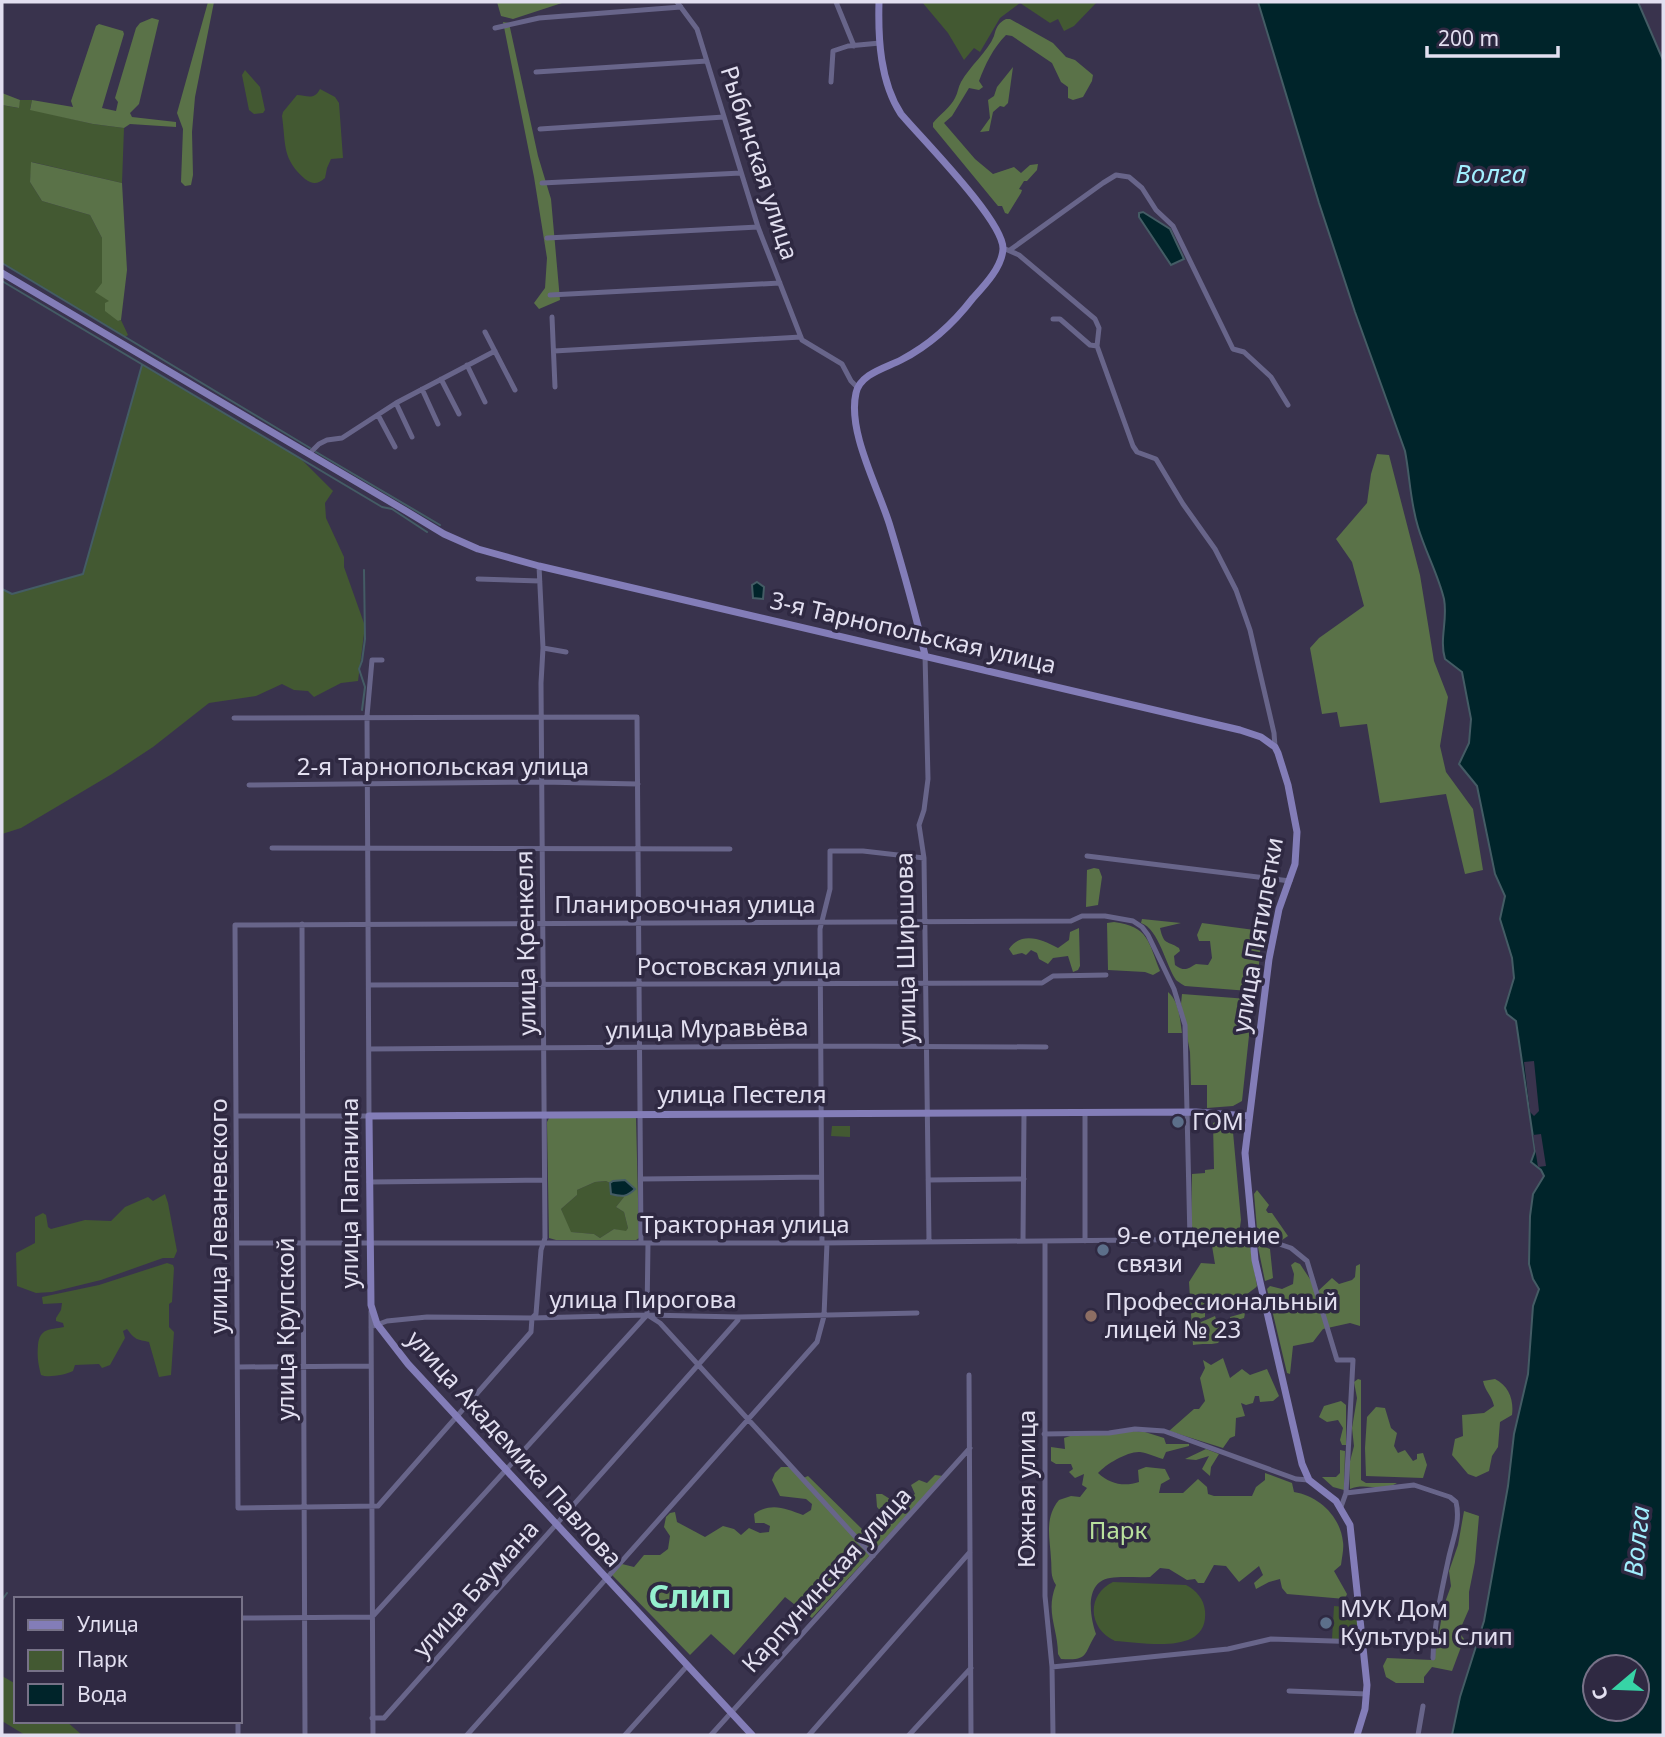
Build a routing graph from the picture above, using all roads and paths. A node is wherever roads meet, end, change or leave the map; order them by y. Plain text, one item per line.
1 (836, 2) edge
2 (879, 2) edge
3 (679, 4) edge
4 (495, 28) dead end
5 (880, 43) junction
6 (853, 46) junction
7 (707, 61) junction
8 (536, 72) dead end
9 (831, 82) dead end
10 (724, 117) junction
11 (540, 129) dead end
12 (741, 173) junction
13 (542, 183) dead end
14 (758, 227) junction
15 (547, 238) dead end
16 (1006, 249) junction
17 (2, 273) edge
18 (780, 284) junction
19 (550, 295) dead end
20 (552, 317) dead end
21 (1053, 318) dead end
22 (485, 332) dead end
23 (801, 338) junction
24 (1097, 346) junction
25 (495, 351) junction
26 (554, 351) junction
27 (467, 365) junction
28 (441, 379) junction
29 (555, 387) dead end
30 (857, 387) junction
31 (422, 389) junction
32 (514, 390) dead end
33 (485, 402) dead end
34 (397, 403) junction
35 (1288, 405) dead end
36 (459, 414) dead end
37 (378, 415) junction
38 (438, 424) dead end
39 (412, 437) dead end
40 (395, 447) dead end
41 (309, 454) junction
42 (540, 566) junction
43 (478, 579) dead end
44 (540, 581) junction
45 (543, 648) junction
46 (566, 652) dead end
47 (925, 655) junction
48 (382, 660) dead end
49 (367, 716) junction
50 (234, 718) dead end
51 (541, 718) junction
52 (1275, 747) junction
53 (541, 782) junction
54 (368, 784) junction
55 (638, 784) junction
56 (249, 785) dead end
57 (272, 848) dead end
58 (369, 848) junction
59 (730, 849) dead end
60 (542, 850) junction
61 (638, 850) junction
62 (1087, 856) dead end
63 (924, 858) junction
64 (1290, 881) junction
65 (925, 921) junction
66 (639, 922) junction
67 (823, 922) junction
68 (369, 923) junction
69 (542, 923) junction
70 (302, 924) junction
71 (235, 925) joint
72 (1106, 975) dead end
73 (821, 983) junction
74 (924, 984) junction
75 (369, 985) junction
76 (542, 985) junction
77 (639, 985) junction
78 (821, 1046) junction
79 (925, 1046) junction
80 (1046, 1047) dead end
81 (640, 1048) junction
82 (369, 1049) junction
83 (544, 1049) junction
84 (1086, 1112) junction
85 (1187, 1112) junction
86 (1024, 1113) junction
87 (544, 1114) junction
88 (640, 1114) junction
89 (821, 1114) junction
90 (926, 1114) junction
91 (236, 1116) junction
92 (303, 1116) junction
93 (369, 1116) junction
94 (1248, 1116) junction
95 (821, 1177) junction
96 (641, 1179) junction
97 (1024, 1179) junction
98 (544, 1180) junction
99 (928, 1180) junction
100 (369, 1182) junction
101 (1190, 1240) junction
102 (929, 1241) junction
103 (1023, 1241) junction
104 (1045, 1241) junction
105 (1085, 1241) junction
106 (237, 1243) junction
107 (641, 1243) junction
108 (649, 1243) junction
109 (825, 1243) junction
110 (1252, 1243) junction
111 (303, 1244) junction
112 (543, 1244) junction
113 (370, 1245) junction
114 (370, 1305) joint
115 (917, 1313) dead end
116 (647, 1315) junction
117 (824, 1316) junction
118 (738, 1317) junction
119 (533, 1318) junction
120 (374, 1326) junction
121 (698, 1365) junction
122 (371, 1366) junction
123 (238, 1367) junction
124 (302, 1367) junction
125 (969, 1375) dead end
126 (457, 1416) junction
127 (748, 1419) junction
128 (1044, 1434) junction
129 (970, 1448) junction
130 (506, 1471) junction
131 (1309, 1480) junction
132 (1346, 1493) junction
133 (304, 1507) junction
134 (372, 1507) junction
135 (1341, 1507) junction
136 (556, 1525) junction
137 (970, 1552) junction
138 (873, 1556) junction
139 (606, 1579) junction
140 (372, 1617) junction
141 (242, 1618) edge
142 (305, 1618) junction
143 (1363, 1642) junction
144 (1433, 1658) dead end
145 (687, 1666) junction
146 (1052, 1667) junction
147 (971, 1668) junction
148 (1289, 1691) dead end
149 (1367, 1694) junction
150 (1423, 1706) dead end
151 (731, 1713) junction
152 (372, 1718) junction
153 (305, 1735) edge
154 (373, 1735) edge
155 (467, 1735) edge
156 (625, 1735) edge
157 (711, 1735) edge
158 (752, 1735) edge
159 (809, 1735) edge
160 (909, 1735) edge
161 (971, 1735) edge
162 (1054, 1735) edge
163 (1357, 1735) edge
164 (1418, 1735) edge

1 - 6 street
2 - 5 street
3 - 4 street
3 - 7 street, Рыбинская улица
5 - 6 street
5 - 16 street
6 - 9 street
7 - 8 street
7 - 10 street, Рыбинская улица
10 - 11 street
10 - 12 street, Рыбинская улица
12 - 13 street
12 - 14 street, Рыбинская улица
14 - 15 street
14 - 18 street, Рыбинская улица
16 - 24 street
16 - 30 street
16 - 35 street
17 - 41 street, 3-я Тарнопольская улица
18 - 19 street
18 - 23 street, Рыбинская улица
20 - 26 street
21 - 24 street
22 - 25 street
23 - 26 street
23 - 30 street
24 - 52 street
25 - 27 street
25 - 32 street
26 - 29 street
27 - 28 street
27 - 33 street
28 - 31 street
28 - 36 street
30 - 47 street
31 - 34 street
31 - 38 street
34 - 37 street
34 - 39 street
37 - 40 street
37 - 41 street
41 - 42 street, 3-я Тарнопольская улица
42 - 44 street, улица Кренкеля
42 - 47 street, 3-я Тарнопольская улица
43 - 44 street
44 - 45 street, улица Кренкеля
45 - 46 street
45 - 51 street, улица Кренкеля
47 - 52 street, 3-я Тарнопольская улица
47 - 63 street, улица Ширшова
48 - 49 street, улица Папанина
49 - 50 street
49 - 51 street
49 - 54 street, улица Папанина
51 - 53 street, улица Кренкеля
51 - 55 street
52 - 64 street, улица Пятилетки
53 - 54 street, 2-я Тарнопольская улица
53 - 55 street, 2-я Тарнопольская улица
53 - 60 street, улица Кренкеля
54 - 56 street, 2-я Тарнопольская улица
54 - 58 street, улица Папанина
55 - 61 street
57 - 58 street
58 - 60 street
58 - 68 street, улица Папанина
59 - 61 street
60 - 61 street
60 - 69 street, улица Кренкеля
61 - 66 street
62 - 64 street
63 - 65 street, улица Ширшова
63 - 67 street
64 - 94 street, улица Пятилетки
65 - 67 street, Планировочная улица
65 - 74 street, улица Ширшова
65 - 85 street, Планировочная улица
66 - 67 street, Планировочная улица
66 - 69 street, Планировочная улица
66 - 77 street
67 - 73 street
68 - 69 street, Планировочная улица
68 - 70 street, Планировочная улица
68 - 75 street, улица Папанина
69 - 76 street, улица Кренкеля
70 - 71 street, Планировочная улица
70 - 92 street, улица Крупской
71 - 91 street, улица Леваневского
72 - 74 street, Ростовская улица
73 - 74 street, Ростовская улица
73 - 77 street, Ростовская улица
73 - 78 street
74 - 79 street, улица Ширшова
75 - 76 street, Ростовская улица
75 - 82 street, улица Папанина
76 - 77 street, Ростовская улица
76 - 83 street, улица Кренкеля
77 - 81 street
78 - 79 street, улица Муравьёва
78 - 81 street, улица Муравьёва
78 - 89 street
79 - 80 street, улица Муравьёва
79 - 90 street, улица Ширшова
81 - 83 street, улица Муравьёва
81 - 88 street
82 - 83 street, улица Муравьёва
82 - 93 street, улица Папанина
83 - 87 street, улица Кренкеля
84 - 85 street, улица Пестеля
84 - 86 street, улица Пестеля
84 - 105 street
85 - 94 street, улица Пестеля
85 - 101 street
86 - 90 street, улица Пестеля
86 - 97 street
87 - 88 street, улица Пестеля
87 - 93 street, улица Пестеля
87 - 98 street, улица Кренкеля
88 - 89 street, улица Пестеля
88 - 96 street
89 - 90 street, улица Пестеля
89 - 95 street
90 - 99 street, улица Ширшова
91 - 92 street, улица Пестеля
91 - 106 street, улица Леваневского
92 - 93 street, улица Пестеля
92 - 111 street, улица Крупской
93 - 100 street, улица Папанина
94 - 110 street, улица Пятилетки
95 - 96 street
95 - 109 street
96 - 107 street
97 - 99 street
97 - 103 street
98 - 100 street
98 - 112 street, улица Кренкеля
99 - 102 street, улица Ширшова
100 - 113 street, улица Папанина
101 - 105 street, Тракторная улица
101 - 110 street, Тракторная улица
102 - 103 street, Тракторная улица
102 - 109 street, Тракторная улица
103 - 104 street, Тракторная улица
104 - 105 street, Тракторная улица
104 - 128 street, Южная улица
106 - 111 street, Тракторная улица
106 - 123 street, улица Леваневского
107 - 108 street, Тракторная улица
107 - 112 street, Тракторная улица
108 - 109 street, Тракторная улица
108 - 116 street
109 - 117 street
110 - 131 street, улица Пятилетки
110 - 132 street, Тракторная улица
111 - 113 street, Тракторная улица
111 - 124 street, улица Крупской
112 - 113 street, Тракторная улица
112 - 119 street, улица Кренкеля
113 - 114 street, улица Папанина
114 - 120 street, улица Академика Павлова
115 - 117 street, улица Пирогова
116 - 118 street, улица Пирогова
116 - 119 street, улица Пирогова
116 - 121 street
116 - 130 street
117 - 118 street, улица Пирогова
117 - 127 street
118 - 121 street, улица Баумана
119 - 120 street, улица Пирогова
119 - 126 street, улица Кренкеля
120 - 122 street
120 - 126 street, улица Академика Павлова
121 - 127 street
121 - 136 street, улица Баумана
122 - 124 street
122 - 134 street
123 - 124 street
123 - 133 street, улица Леваневского
124 - 133 street, улица Крупской
125 - 129 street
126 - 130 street, улица Академика Павлова
126 - 134 street, улица Кренкеля
127 - 138 street
127 - 139 street
128 - 131 street
128 - 146 street, Южная улица
129 - 137 street
129 - 138 street, Карпунинская улица
130 - 136 street, улица Академика Павлова
130 - 140 street
131 - 135 street
132 - 135 street
132 - 144 street
133 - 134 street
133 - 142 street, улица Крупской
134 - 140 street
135 - 143 street
136 - 139 street, улица Академика Павлова
136 - 152 street, улица Баумана
137 - 147 street
137 - 159 street
138 - 151 street, Карпунинская улица
139 - 145 street, улица Академика Павлова
139 - 155 street
140 - 142 street
140 - 152 street
141 - 142 street
142 - 153 street, улица Крупской
143 - 146 street
143 - 149 street
145 - 151 street, улица Академика Павлова
145 - 156 street
146 - 162 street, Южная улица
147 - 160 street
147 - 161 street
148 - 149 street
149 - 163 street
150 - 164 street
151 - 157 street, Карпунинская улица
151 - 158 street, улица Академика Павлова
152 - 154 street

